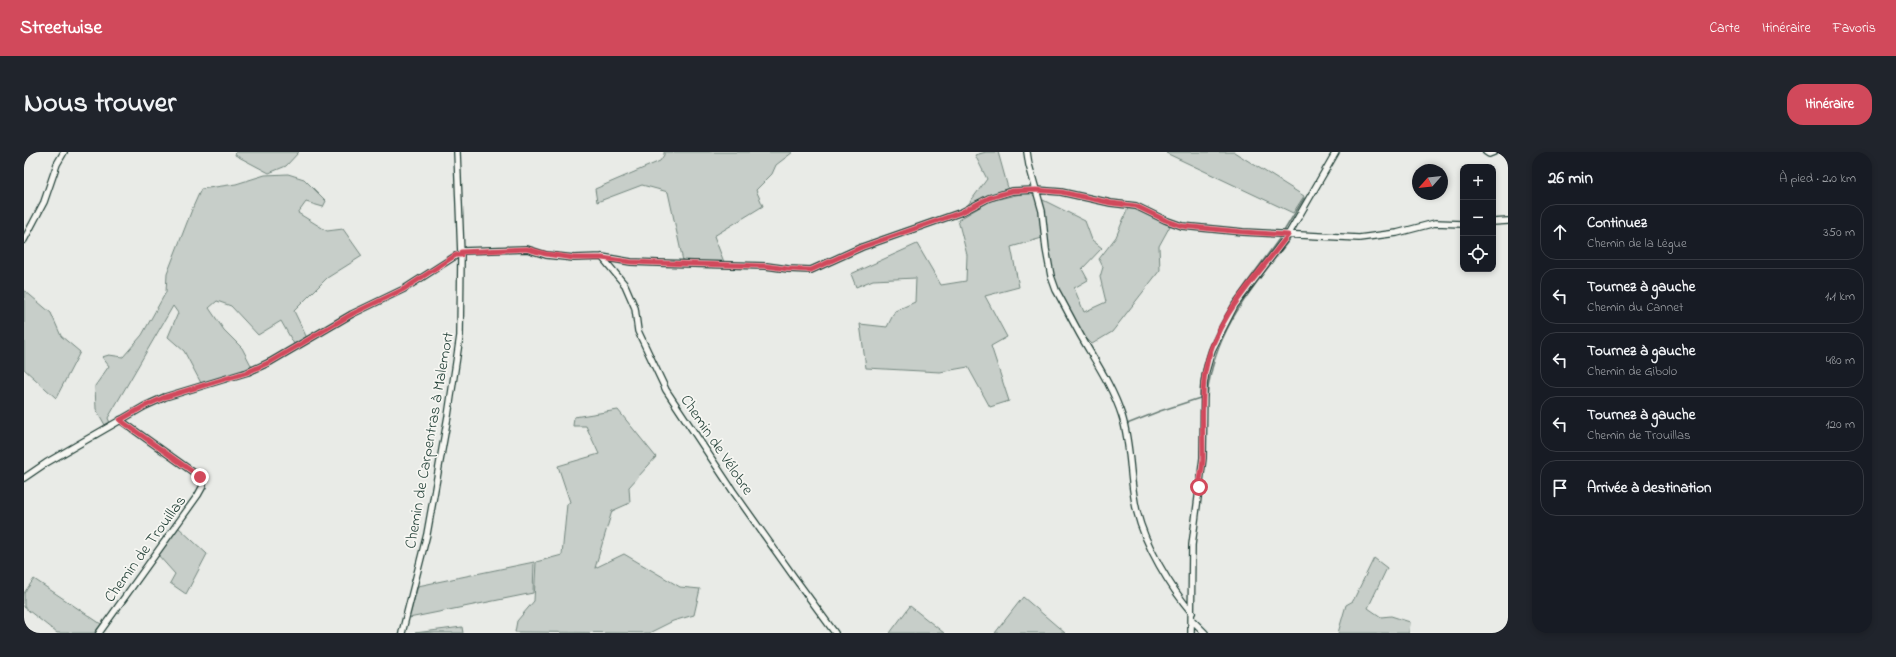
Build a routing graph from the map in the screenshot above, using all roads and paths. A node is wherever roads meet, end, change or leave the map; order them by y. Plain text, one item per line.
1 (64, 152) edge
2 (457, 152) edge
3 (1027, 152) edge
4 (1336, 152) edge
5 (1486, 152) edge
6 (1494, 152) edge
7 (1036, 190) junction
8 (1508, 221) edge
9 (1496, 222) edge
10 (1460, 224) edge
11 (1288, 235) junction
12 (24, 240) edge
13 (461, 253) junction
14 (602, 258) junction
15 (120, 420) junction
16 (24, 478) edge
17 (1192, 616) junction
18 (99, 633) edge
19 (402, 633) edge
20 (836, 633) edge
21 (1192, 633) edge
22 (1205, 633) edge

1 - 12 street
2 - 13 street, Chemin de Carpentras à Malemort
3 - 7 street
4 - 11 street
5 - 6 street
7 - 11 street
7 - 14 street
7 - 17 street
8 - 9 street
10 - 11 street
11 - 17 street
13 - 14 street
13 - 15 street
13 - 19 street, Chemin de Carpentras à Malemort
14 - 20 street, Chemin de Vélobre
15 - 16 street
15 - 18 street, Chemin de Trouillas
17 - 21 street
17 - 22 street

